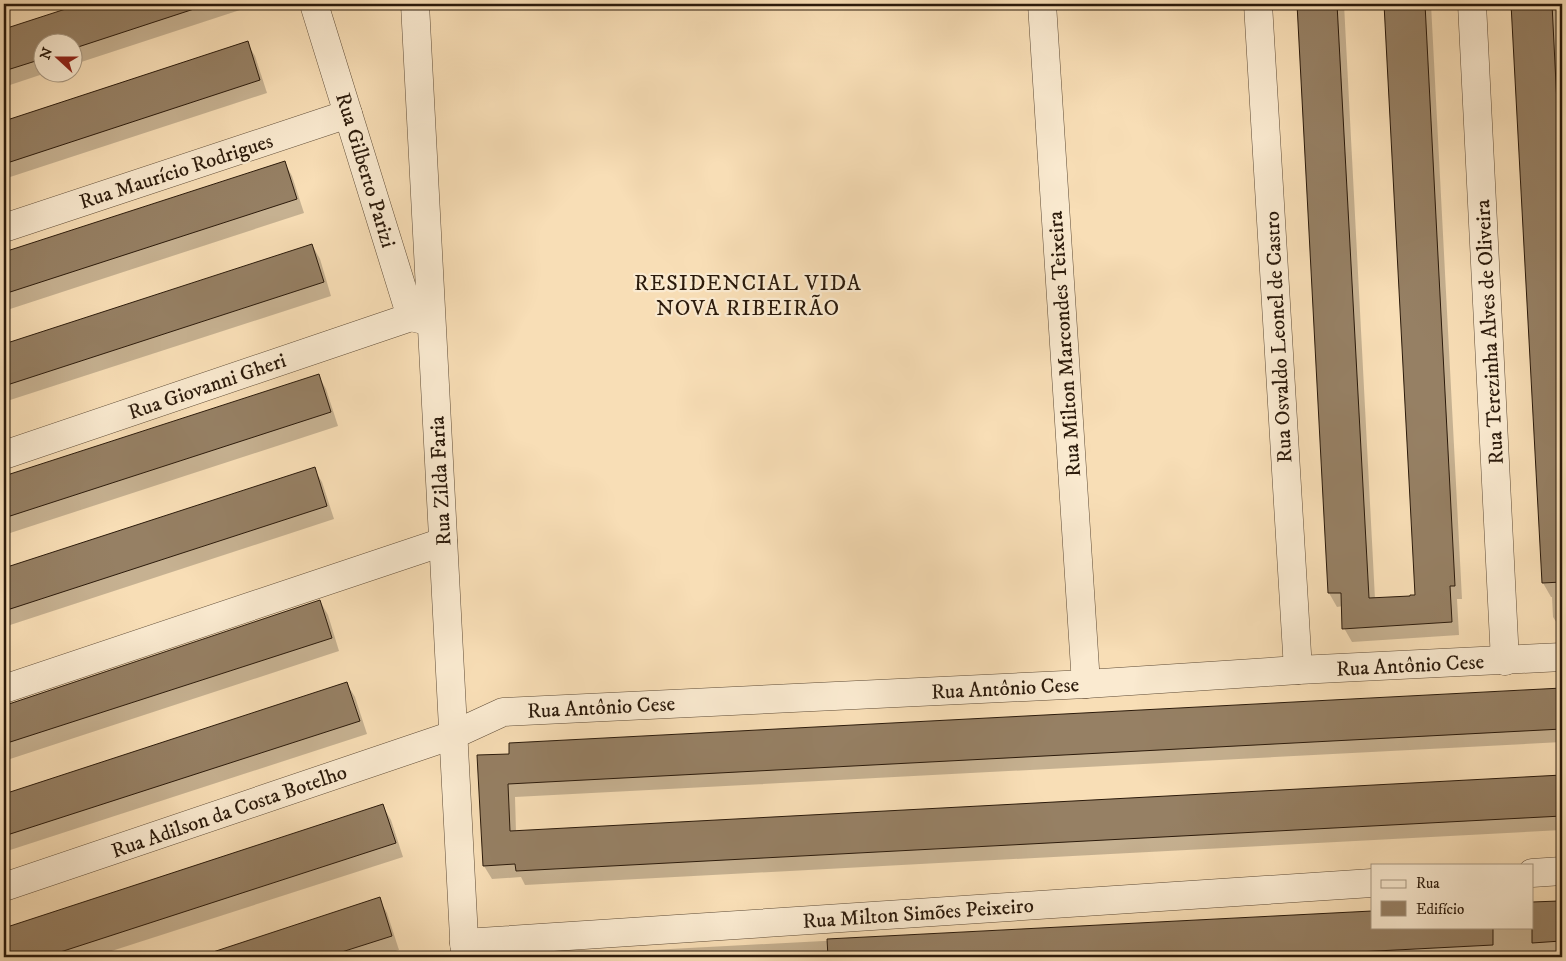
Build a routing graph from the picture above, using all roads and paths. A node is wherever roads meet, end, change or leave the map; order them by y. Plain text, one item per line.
1 (314, 4) edge
2 (415, 4) edge
3 (1042, 4) edge
4 (1258, 4) edge
5 (1472, 4) edge
6 (348, 114) junction
7 (4, 228) edge
8 (421, 319) junction
9 (4, 455) edge
10 (443, 542) junction
11 (1562, 657) edge
12 (1505, 661) junction
13 (1298, 670) junction
14 (1086, 684) junction
15 (4, 689) edge
16 (453, 735) junction
17 (1562, 871) edge
18 (1534, 873) edge
19 (1371, 883) edge
20 (4, 887) edge
21 (465, 950) edge

1 - 6 street, Rua Gilberto Parizi
2 - 8 street, Rua Zilda Faria
3 - 14 street, Rua Milton Marcondes Teixeira
4 - 13 street, Rua Osvaldo Leonel de Castro
5 - 12 street, Rua Terezinha Alves de Oliveira
6 - 7 street, Rua Maurício Rodrigues
6 - 8 street, Rua Gilberto Parizi
8 - 9 street, Rua Giovanni Gheri
8 - 10 street, Rua Zilda Faria
10 - 15 street
10 - 16 street, Rua Zilda Faria
11 - 12 street, Rua Antônio Cese
12 - 13 street, Rua Antônio Cese
13 - 14 street, Rua Antônio Cese
14 - 16 street, Rua Antônio Cese
16 - 20 street, Rua Adilson da Costa Botelho
16 - 21 street, Rua Zilda Faria
17 - 18 street
19 - 21 street, Rua Milton Simões Peixeiro

